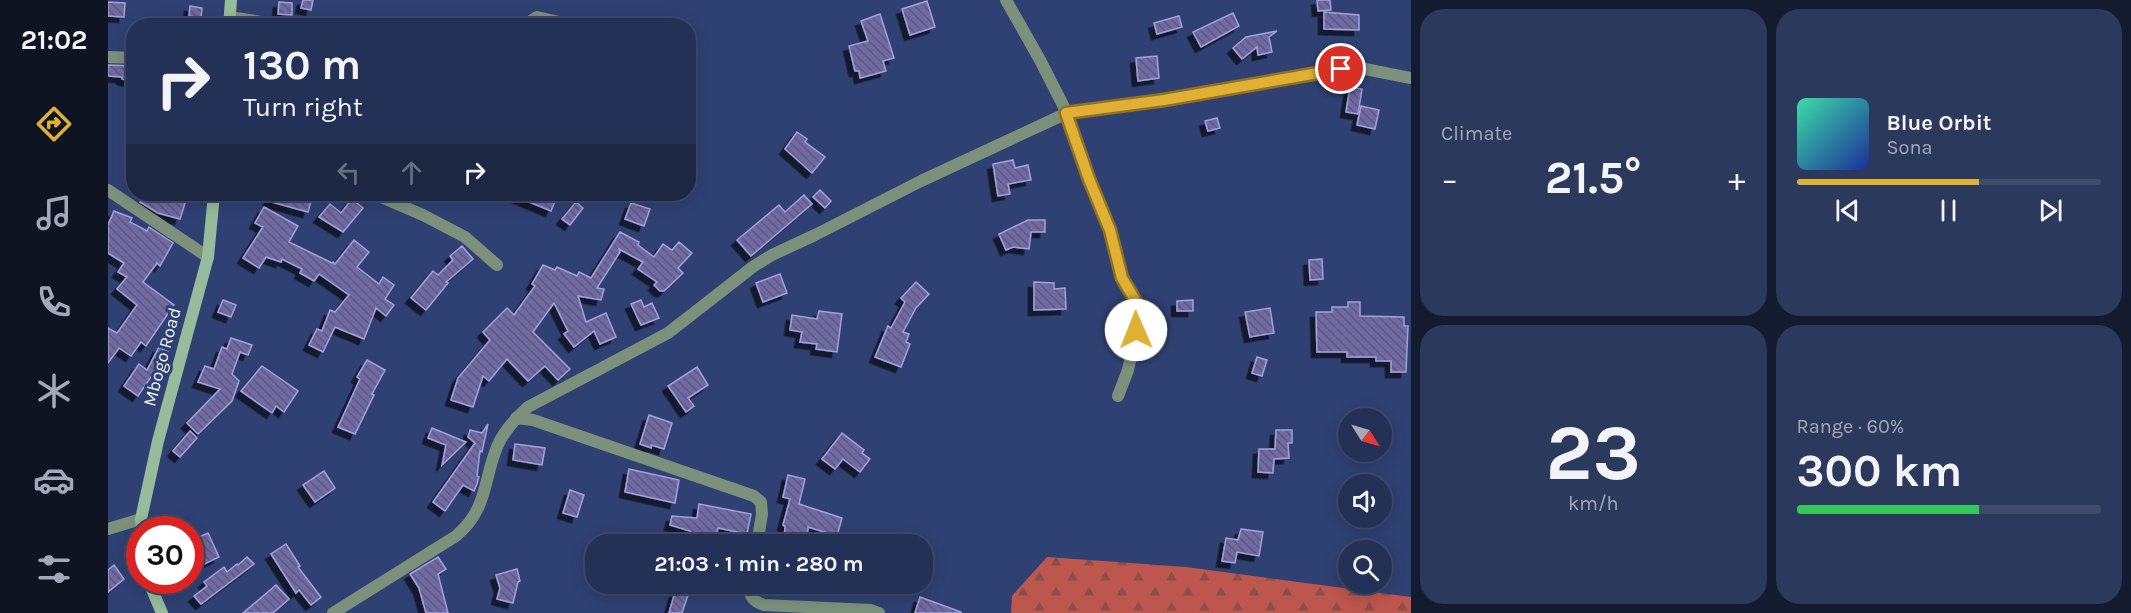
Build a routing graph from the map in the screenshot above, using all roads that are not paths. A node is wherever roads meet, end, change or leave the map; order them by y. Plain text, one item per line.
1 (231, 0) edge
2 (1006, 0) edge
3 (230, 18) edge
4 (108, 57) edge
5 (126, 58) edge
6 (1411, 78) edge
7 (1066, 113) junction
8 (108, 190) edge
9 (213, 201) edge
10 (390, 201) edge
11 (208, 257) junction
12 (497, 265) dead end
13 (1119, 396) dead end
14 (516, 418) junction
15 (143, 516) edge
16 (126, 526) edge
17 (108, 529) edge
18 (759, 534) edge
19 (154, 594) edge
20 (750, 594) edge
21 (162, 613) edge
22 (333, 613) edge
23 (879, 613) edge

1 - 3 main road
2 - 7 street
4 - 5 street
6 - 7 street
7 - 13 street
7 - 14 street
8 - 11 street
9 - 11 main road, Mbogo Road
10 - 12 street
11 - 15 main road, Mbogo Road
14 - 18 street
14 - 22 street
16 - 17 street
19 - 21 main road
20 - 23 street

